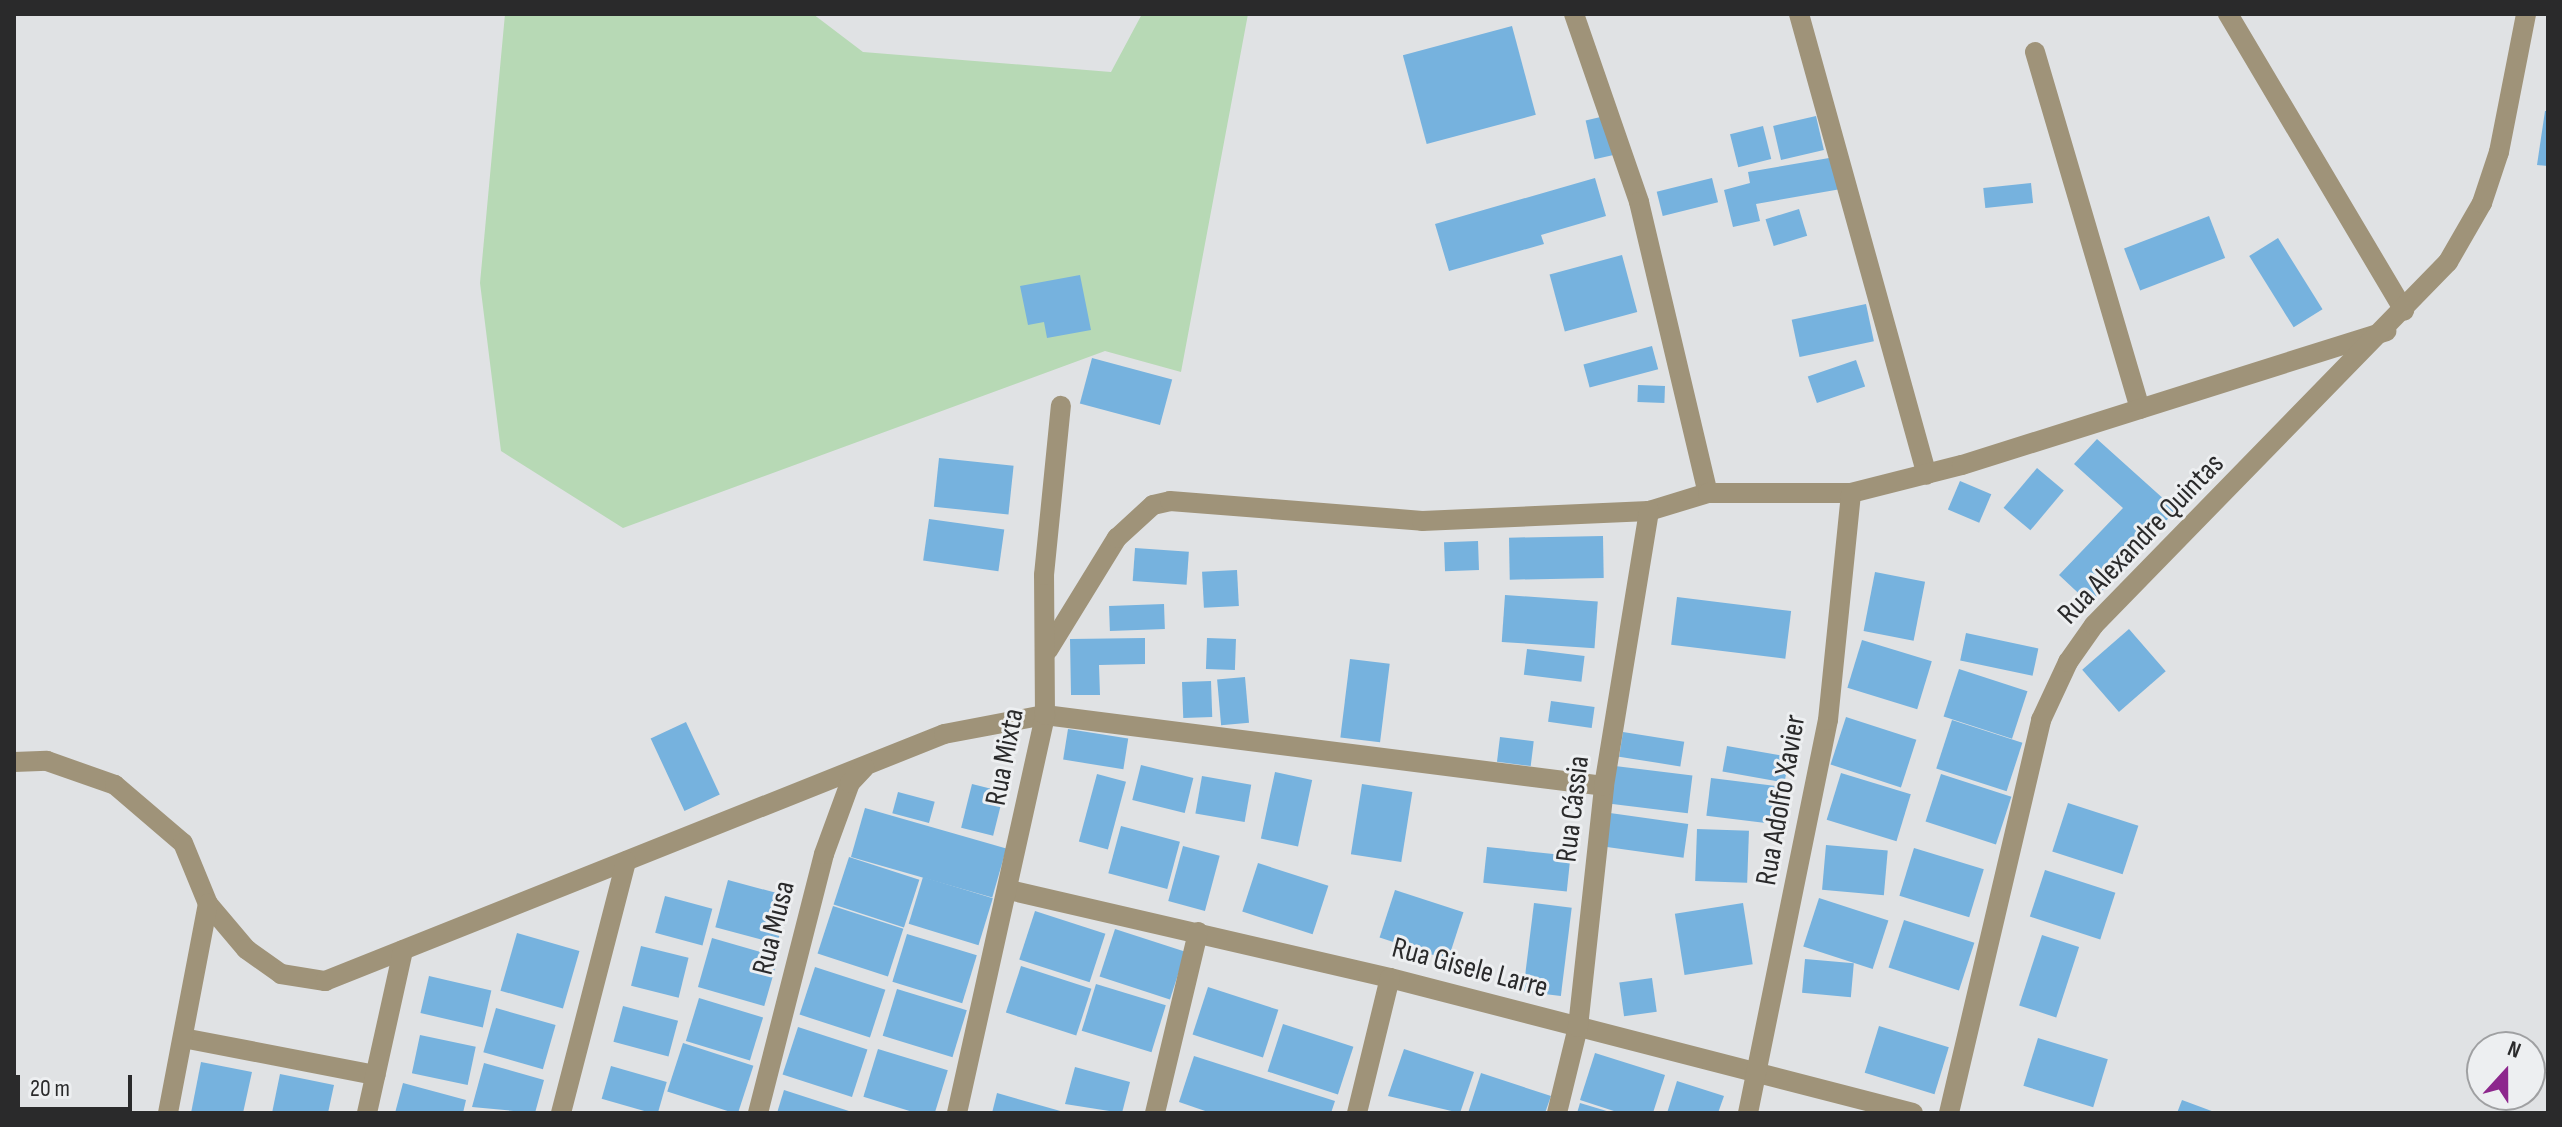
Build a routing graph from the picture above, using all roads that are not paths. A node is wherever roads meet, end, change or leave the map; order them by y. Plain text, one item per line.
1 (1574, 14) edge
2 (1799, 14) edge
3 (2228, 14) edge
4 (2526, 14) edge
5 (2035, 52) dead end
6 (2404, 311) junction
7 (2386, 331) junction
8 (1061, 406) dead end
9 (2140, 409) junction
10 (1927, 475) junction
11 (1708, 493) junction
12 (1851, 493) junction
13 (1649, 511) junction
14 (1048, 650) junction
15 (1045, 715) junction
16 (14, 762) edge
17 (866, 766) junction
18 (1604, 786) junction
19 (626, 861) junction
20 (1009, 890) junction
21 (208, 904) junction
22 (1198, 932) junction
23 (403, 950) junction
24 (1390, 978) junction
25 (1578, 1027) junction
26 (183, 1038) junction
27 (1758, 1071) junction
28 (375, 1075) junction
29 (168, 1113) edge
30 (367, 1113) edge
31 (561, 1113) edge
32 (758, 1113) edge
33 (957, 1113) edge
34 (1155, 1113) edge
35 (1357, 1113) edge
36 (1557, 1113) edge
37 (1748, 1113) edge
38 (1913, 1113) edge
39 (1949, 1113) edge

1 - 11 street
2 - 10 street
3 - 6 street
4 - 6 street, Rua Alexandre Quintas
5 - 9 street
6 - 7 street, Rua Alexandre Quintas
7 - 9 street
7 - 39 street, Rua Alexandre Quintas
8 - 14 street, Rua Mixta
9 - 10 street
10 - 12 street
11 - 12 street
11 - 13 street
12 - 27 street, Rua Adolfo Xavier
13 - 14 street
13 - 18 street, Rua Cássia
14 - 15 street, Rua Mixta
15 - 17 street
15 - 18 street
15 - 20 street, Rua Mixta
16 - 21 street
17 - 19 street
17 - 32 street, Rua Musa
18 - 25 street, Rua Cássia
19 - 23 street
19 - 31 street
20 - 22 street, Rua Gisele Larre
20 - 33 street, Rua Mixta
21 - 23 street
21 - 26 street
22 - 24 street, Rua Gisele Larre
22 - 34 street
23 - 28 street
24 - 25 street, Rua Gisele Larre
24 - 35 street
25 - 27 street, Rua Gisele Larre
25 - 36 street, Rua Cássia
26 - 28 street
26 - 29 street
27 - 37 street, Rua Adolfo Xavier
27 - 38 street, Rua Gisele Larre
28 - 30 street

